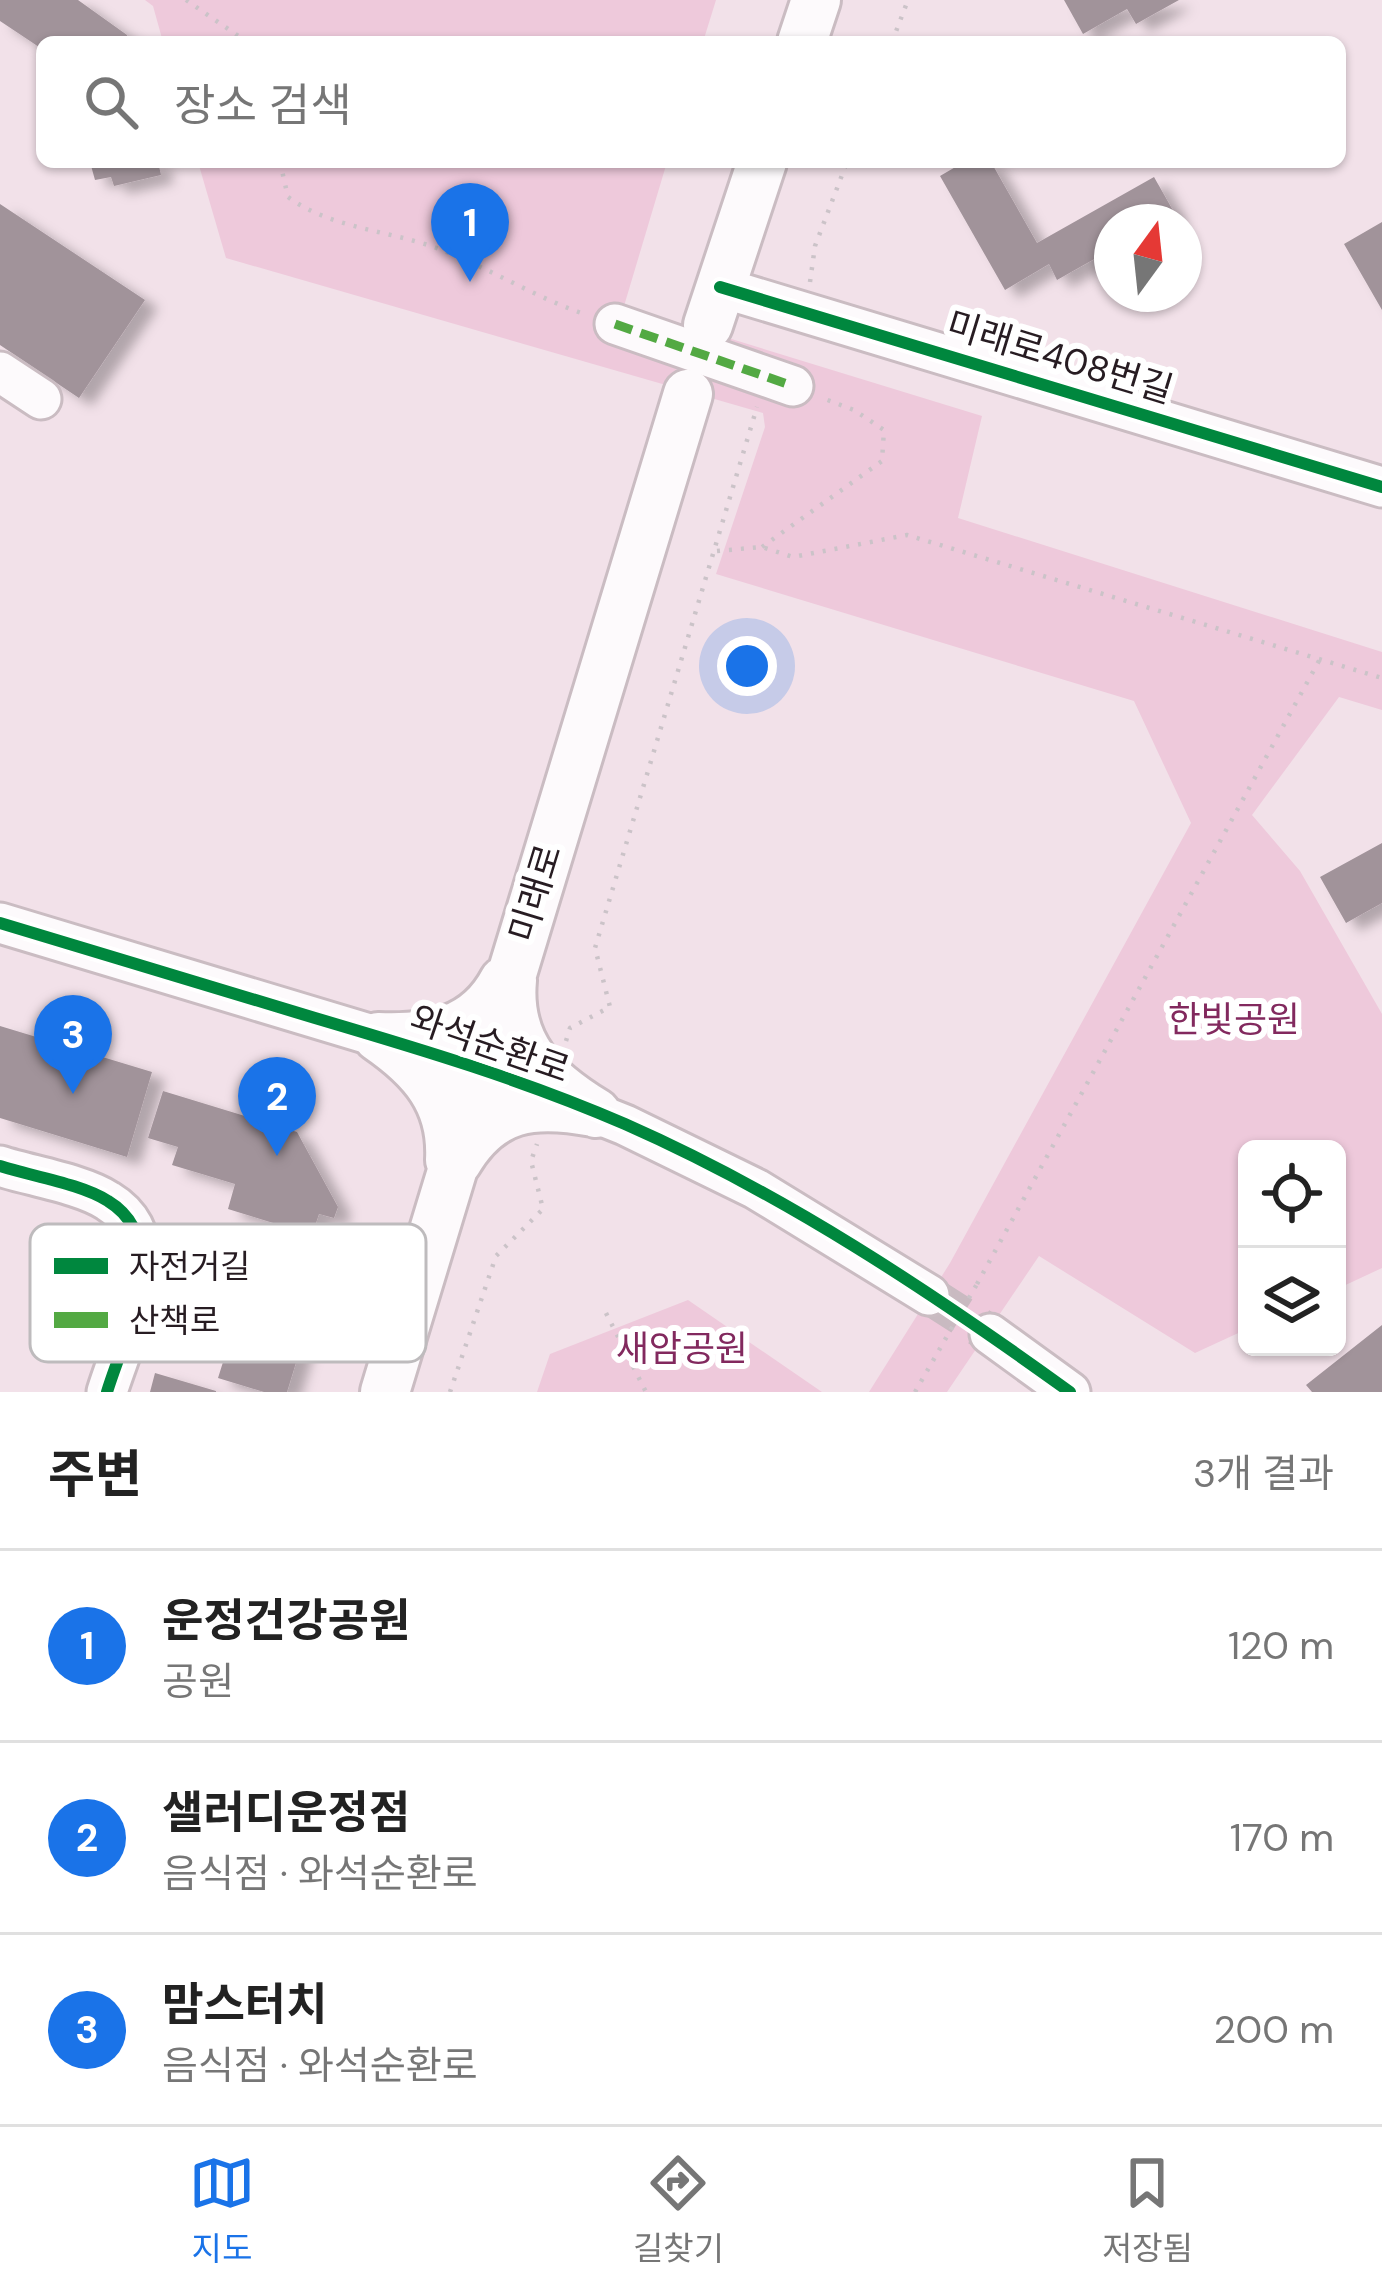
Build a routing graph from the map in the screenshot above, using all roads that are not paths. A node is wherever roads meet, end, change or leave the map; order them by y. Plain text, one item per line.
1 (816, 0) edge
2 (804, 36) edge
3 (760, 168) edge
4 (714, 306) joint
5 (615, 325) road end
6 (0, 372) edge
7 (776, 393) road end
8 (688, 394) dead end
9 (41, 399) dead end
10 (1382, 487) edge
11 (0, 923) edge
12 (514, 961) junction
13 (379, 1037) junction
14 (482, 1068) junction
15 (551, 1096) junction
16 (596, 1113) junction
17 (0, 1166) edge
18 (449, 1176) junction
19 (131, 1224) edge
20 (426, 1254) edge
21 (929, 1295) tunnel mouth
22 (990, 1334) tunnel mouth
23 (116, 1362) edge
24 (394, 1362) edge
25 (107, 1392) edge
26 (385, 1392) edge
27 (1070, 1392) edge

1 - 2 main road
3 - 4 main road
4 - 10 street, 미래로408번길
5 - 7 street
6 - 9 street
8 - 12 main road, 미래로
11 - 13 street, 와석순환로
12 - 13 main road
12 - 14 main road, 미래로
12 - 15 main road
13 - 14 street, 와석순환로
13 - 18 main road
14 - 16 street, 와석순환로
14 - 18 main road, 미래로
15 - 16 main road
15 - 18 main road
16 - 21 street, 와석순환로
17 - 19 street
18 - 20 main road, 미래로
22 - 27 street
23 - 25 street
24 - 26 main road, 미래로

